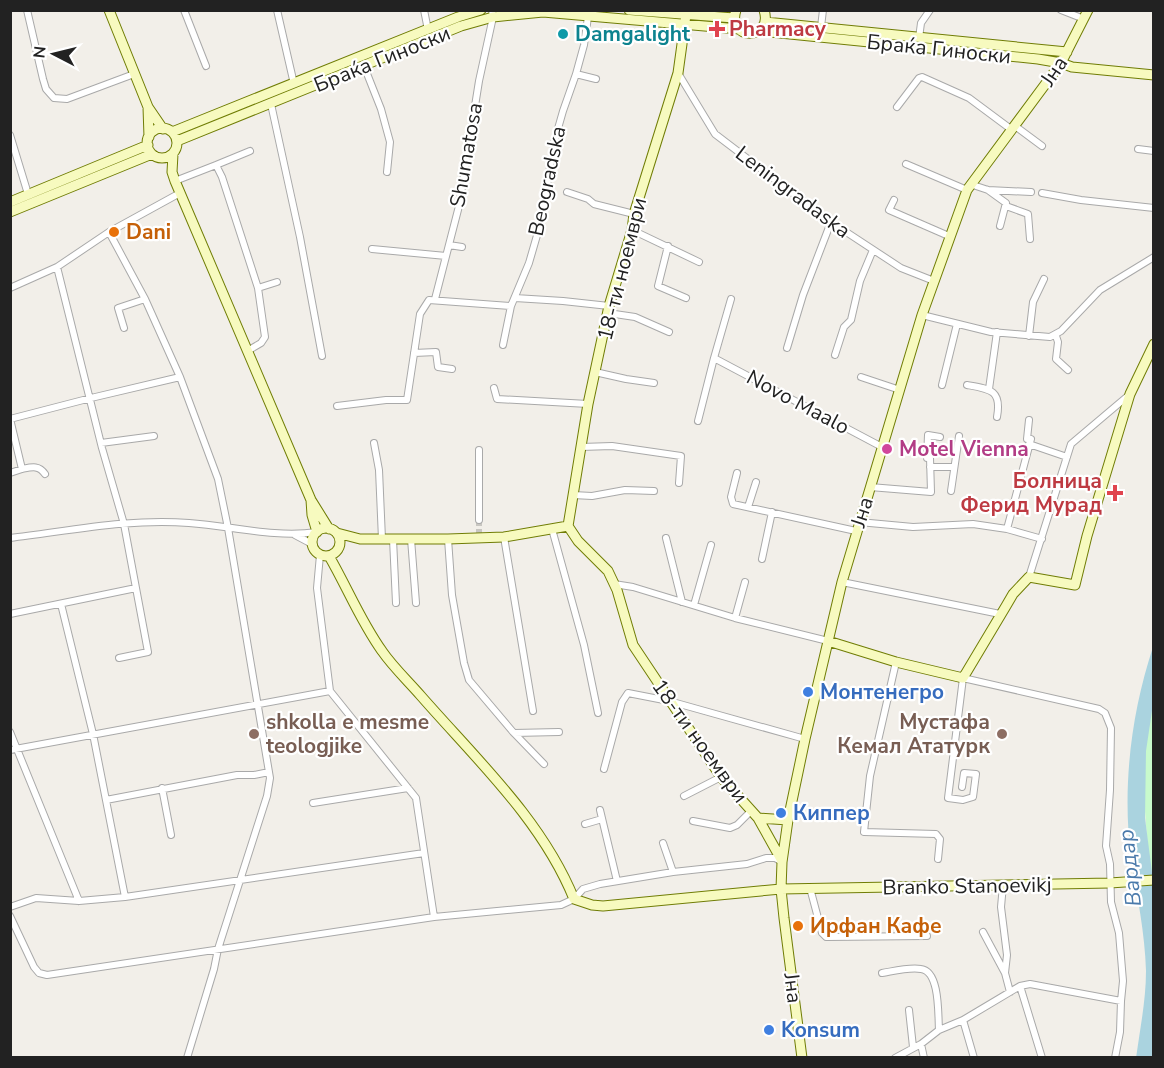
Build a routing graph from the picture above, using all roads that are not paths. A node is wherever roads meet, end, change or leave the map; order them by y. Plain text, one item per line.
1 (27, 10) edge
2 (109, 10) edge
3 (184, 10) edge
4 (277, 10) edge
5 (424, 10) edge
6 (481, 10) edge
7 (629, 10) edge
8 (764, 10) edge
9 (823, 10) edge
10 (930, 10) edge
11 (1061, 10) edge
12 (674, 12) edge
13 (493, 14) edge
14 (589, 14) edge
15 (735, 14) edge
16 (1086, 15) edge
17 (686, 19) junction
18 (765, 22) junction
19 (821, 27) junction
20 (739, 29) junction
21 (428, 30) junction
22 (759, 31) junction
23 (919, 38) junction
24 (1067, 52) junction
25 (1061, 63) junction
26 (206, 66) dead end
27 (364, 66) junction
28 (678, 73) junction
29 (134, 74) junction
30 (576, 74) junction
31 (1154, 75) edge
32 (596, 79) dead end
33 (294, 84) junction
34 (270, 104) junction
35 (148, 107) junction
36 (897, 107) dead end
37 (1013, 128) junction
38 (167, 130) junction
39 (10, 135) edge
40 (148, 141) junction
41 (177, 141) junction
42 (1042, 146) dead end
43 (1138, 149) dead end
44 (250, 151) dead end
45 (1154, 152) edge
46 (172, 154) junction
47 (156, 156) junction
48 (906, 164) dead end
49 (216, 165) junction
50 (387, 171) dead end
51 (173, 177) junction
52 (969, 187) junction
53 (988, 190) junction
54 (567, 192) dead end
55 (1031, 192) dead end
56 (180, 193) junction
57 (1042, 193) dead end
58 (28, 194) junction
59 (894, 200) dead end
60 (10, 202) edge
61 (1006, 206) junction
62 (1154, 208) edge
63 (10, 212) edge
64 (634, 214) junction
65 (831, 222) junction
66 (1000, 226) dead end
67 (632, 230) junction
68 (110, 232) junction
69 (951, 237) junction
70 (1030, 239) dead end
71 (449, 245) junction
72 (668, 246) junction
73 (462, 247) dead end
74 (372, 249) dead end
75 (873, 250) junction
76 (446, 256) junction
77 (1154, 257) edge
78 (699, 262) dead end
79 (57, 267) junction
80 (1044, 279) dead end
81 (934, 281) junction
82 (277, 282) dead end
83 (10, 288) edge
84 (258, 288) junction
85 (515, 298) junction
86 (686, 298) dead end
87 (145, 299) junction
88 (435, 299) junction
89 (731, 299) dead end
90 (510, 306) junction
91 (608, 310) junction
92 (922, 315) junction
93 (957, 324) junction
94 (124, 328) dead end
95 (669, 332) dead end
96 (997, 332) junction
97 (1029, 336) junction
98 (1056, 336) junction
99 (1154, 344) edge
100 (503, 345) dead end
101 (788, 348) dead end
102 (249, 350) junction
103 (414, 353) junction
104 (835, 355) dead end
105 (322, 356) dead end
106 (714, 358) junction
107 (452, 369) dead end
108 (1068, 370) dead end
109 (595, 372) junction
110 (180, 377) junction
111 (861, 377) dead end
112 (654, 383) dead end
113 (942, 385) dead end
114 (967, 386) dead end
115 (494, 388) dead end
116 (988, 388) junction
117 (900, 390) junction
118 (1130, 394) junction
119 (91, 398) junction
120 (588, 404) junction
121 (337, 406) dead end
122 (997, 417) dead end
123 (10, 419) edge
124 (1029, 420) dead end
125 (698, 421) dead end
126 (154, 436) dead end
127 (959, 436) dead end
128 (940, 437) dead end
129 (374, 443) dead end
130 (101, 444) junction
131 (1029, 444) junction
132 (581, 447) junction
133 (882, 447) junction
134 (479, 450) dead end
135 (1067, 457) junction
136 (930, 467) junction
137 (954, 467) junction
138 (22, 469) junction
139 (10, 472) edge
140 (737, 473) dead end
141 (45, 474) dead end
142 (756, 482) dead end
143 (679, 483) dead end
144 (870, 487) junction
145 (654, 491) dead end
146 (951, 491) dead end
147 (573, 495) junction
148 (311, 500) junction
149 (748, 507) junction
150 (772, 512) junction
151 (479, 520) tunnel mouth
152 (124, 524) junction
153 (568, 526) junction
154 (857, 526) junction
155 (228, 528) junction
156 (1007, 529) junction
157 (552, 530) junction
158 (333, 531) junction
159 (317, 532) junction
160 (295, 535) junction
161 (504, 537) junction
162 (10, 538) edge
163 (666, 538) dead end
164 (360, 539) junction
165 (382, 539) junction
166 (393, 539) junction
167 (411, 539) junction
168 (448, 539) junction
169 (1042, 539) junction
170 (312, 544) junction
171 (711, 545) dead end
172 (331, 552) junction
173 (762, 559) dead end
174 (1029, 577) junction
175 (745, 582) dead end
176 (842, 582) junction
177 (614, 584) junction
178 (136, 588) junction
179 (682, 602) junction
180 (396, 603) dead end
181 (416, 603) dead end
182 (61, 604) junction
183 (694, 605) junction
184 (10, 614) edge
185 (1000, 614) junction
186 (735, 618) junction
187 (828, 641) junction
188 (119, 658) dead end
189 (896, 662) junction
190 (963, 678) junction
191 (330, 691) junction
192 (669, 701) junction
193 (256, 705) junction
194 (533, 711) dead end
195 (598, 713) dead end
196 (10, 732) edge
197 (559, 732) dead end
198 (514, 733) junction
199 (93, 734) junction
200 (805, 739) junction
201 (13, 749) edge
202 (544, 764) dead end
203 (604, 769) dead end
204 (269, 772) junction
205 (721, 777) junction
206 (962, 787) dead end
207 (162, 788) junction
208 (408, 788) junction
209 (684, 796) dead end
210 (106, 800) junction
211 (313, 803) dead end
212 (600, 810) dead end
213 (754, 814) junction
214 (602, 819) junction
215 (788, 820) junction
216 (693, 821) dead end
217 (585, 824) dead end
218 (171, 835) dead end
219 (663, 843) dead end
220 (424, 853) junction
221 (938, 859) dead end
222 (782, 862) junction
223 (673, 872) junction
224 (1154, 880) edge
225 (241, 881) junction
226 (617, 881) junction
227 (1110, 883) junction
228 (1003, 885) junction
229 (810, 888) junction
230 (781, 889) junction
231 (125, 897) junction
232 (574, 899) junction
233 (79, 901) junction
234 (10, 907) edge
235 (10, 916) edge
236 (434, 917) junction
237 (983, 932) dead end
238 (927, 936) dead end
239 (218, 949) junction
240 (882, 973) dead end
241 (1005, 973) junction
242 (1020, 986) junction
243 (1010, 992) junction
244 (1121, 1001) junction
245 (909, 1010) dead end
246 (963, 1020) junction
247 (939, 1030) junction
248 (921, 1044) junction
249 (913, 1047) junction
250 (905, 1055) edge
251 (187, 1058) edge
252 (802, 1058) edge
253 (895, 1058) edge
254 (924, 1058) edge
255 (974, 1058) edge
256 (1042, 1058) edge
257 (1115, 1058) edge

1 - 29 street
2 - 29 street
3 - 26 street
4 - 33 street
5 - 21 street
6 - 21 street, Браќа Гиноски
7 - 12 street, Браќа Гиноски
8 - 18 street
9 - 19 street
10 - 23 street
11 - 16 street
12 - 17 street, Браќа Гиноски
13 - 14 street, Браќа Гиноски
13 - 27 street, Браќа Гиноски
13 - 71 street, Shumatosa
14 - 17 street, Браќа Гиноски
14 - 30 street, Beogradska
15 - 17 street, Браќа Гиноски
15 - 20 street, Браќа Гиноски
16 - 24 street, Јна
17 - 20 street, Браќа Гиноски
17 - 28 street, 18-ти ноември
18 - 19 street, Браќа Гиноски
18 - 22 street
19 - 23 street, Браќа Гиноски
20 - 22 street, Браќа Гиноски
21 - 33 street, Браќа Гиноски
22 - 25 street, Браќа Гиноски
23 - 24 street, Браќа Гиноски
24 - 25 street, Јна
25 - 31 street, Браќа Гиноски
25 - 37 street, Јна
27 - 34 street, Браќа Гиноски
27 - 50 street
28 - 64 street, 18-ти ноември
28 - 65 street, Leningradaska
29 - 35 street
30 - 32 street
30 - 85 street, Beogradska
33 - 38 street, Браќа Гиноски
34 - 41 street, Браќа Гиноски
34 - 105 street
35 - 38 street
35 - 40 street
36 - 37 street
37 - 42 street
37 - 52 street, Јна
38 - 40 street, Браќа Гиноски
38 - 41 street
39 - 58 street
40 - 47 street
40 - 58 street, Браќа Гиноски
41 - 46 street
43 - 45 street
44 - 49 street
46 - 47 street
46 - 51 street
47 - 51 street
47 - 63 street
48 - 52 street
49 - 51 street
49 - 84 street
51 - 56 street
52 - 53 street
52 - 69 street, Јна
53 - 55 street
53 - 61 street
54 - 64 street
56 - 68 street
56 - 102 street
57 - 62 street
58 - 60 street, Браќа Гиноски
59 - 69 street
61 - 66 street
61 - 70 street
64 - 67 street, 18-ти ноември
65 - 75 street, Leningradaska
65 - 101 street
67 - 72 street
67 - 91 street, 18-ти ноември
68 - 79 street
68 - 87 street
69 - 81 street, Јна
71 - 73 street
71 - 76 street, Shumatosa
72 - 78 street
72 - 86 street
74 - 76 street
75 - 81 street, Leningradaska
75 - 104 street
76 - 88 street, Shumatosa
77 - 98 street
79 - 83 street
79 - 119 street
80 - 97 street
81 - 92 street, Јна
82 - 84 street
84 - 102 street
85 - 90 street, Beogradska
85 - 91 street
87 - 94 street
87 - 110 street
88 - 90 street
88 - 103 street
89 - 106 street
90 - 100 street, Beogradska
91 - 95 street
91 - 109 street, 18-ти ноември
92 - 93 street
92 - 117 street, Јна
93 - 96 street
93 - 113 street
96 - 97 street
96 - 116 street
97 - 98 street
98 - 108 street
99 - 118 street
102 - 148 street
103 - 107 street
103 - 121 street
106 - 125 street
106 - 133 street, Novo Maalo
109 - 112 street
109 - 120 street, 18-ти ноември
110 - 119 street
110 - 155 street
111 - 117 street
114 - 116 street
115 - 120 street
116 - 122 street
117 - 133 street, Јна
118 - 135 street
118 - 174 street
119 - 123 street
119 - 130 street
120 - 132 street, 18-ти ноември
123 - 138 street
124 - 131 street
126 - 130 street
127 - 137 street
128 - 136 street
129 - 165 street
130 - 152 street
131 - 135 street
131 - 156 street
132 - 143 street
132 - 147 street, 18-ти ноември
133 - 144 street, Јна
134 - 151 street
135 - 169 street
136 - 137 street
136 - 144 street
137 - 146 street
138 - 139 street
138 - 141 street
140 - 149 street
142 - 149 street
144 - 154 street, Јна
145 - 147 street
147 - 153 street, 18-ти ноември
148 - 158 street
148 - 159 street
149 - 150 street
150 - 154 street
150 - 173 street
152 - 155 street
152 - 162 street
152 - 178 street
153 - 157 street
153 - 177 street, 18-ти ноември
154 - 156 street
154 - 176 street, Јна
155 - 160 street
155 - 193 street
156 - 169 street
157 - 161 street
157 - 195 street
158 - 159 street
158 - 164 street
158 - 172 street
159 - 160 street
159 - 170 street
160 - 170 street
161 - 168 street
161 - 194 street
163 - 179 street
164 - 165 street
164 - 172 street
165 - 166 street
166 - 167 street
166 - 180 street
167 - 168 street
167 - 181 street
168 - 198 street
169 - 174 street
170 - 172 street
171 - 183 street
172 - 191 street
172 - 232 street
174 - 185 street
175 - 186 street
176 - 185 street
176 - 187 street, Јна
177 - 179 street
177 - 192 street, 18-ти ноември
178 - 182 street
178 - 188 street
179 - 183 street
182 - 184 street
182 - 199 street
183 - 186 street
185 - 190 street
186 - 187 street
187 - 189 street
187 - 200 street, Јна
189 - 190 street
189 - 221 street
190 - 206 street
190 - 227 street
191 - 193 street
191 - 208 street
192 - 200 street
192 - 203 street
192 - 205 street, 18-ти ноември
193 - 199 street
193 - 204 street
196 - 201 street
197 - 198 street
198 - 202 street
199 - 201 street
199 - 210 street
200 - 215 street, Јна
201 - 233 street
204 - 207 street
204 - 225 street
205 - 209 street
205 - 213 street, 18-ти ноември
207 - 210 street
207 - 218 street
208 - 211 street
208 - 220 street
210 - 231 street
212 - 214 street
213 - 215 street
213 - 216 street
213 - 222 street, 18-ти ноември
214 - 217 street
214 - 226 street
215 - 222 street, Јна
219 - 223 street
220 - 225 street
220 - 236 street
222 - 223 street
222 - 230 street, Јна
223 - 226 street
224 - 227 street, Branko Stanoevikj
225 - 231 street
225 - 239 street
226 - 232 street
227 - 228 street, Branko Stanoevikj
227 - 244 street
228 - 229 street, Branko Stanoevikj
228 - 241 street
229 - 230 street, Branko Stanoevikj
229 - 238 street
230 - 232 street, Branko Stanoevikj
230 - 252 street, Јна
231 - 233 street
232 - 236 street
233 - 234 street
235 - 239 street
236 - 239 street
237 - 241 street
239 - 251 street
240 - 247 street
241 - 243 street
242 - 243 street
242 - 244 street
242 - 256 street
243 - 246 street
244 - 257 street
245 - 249 street
246 - 247 street
246 - 255 street
247 - 248 street
248 - 249 street
248 - 254 street
249 - 250 street
250 - 253 street

